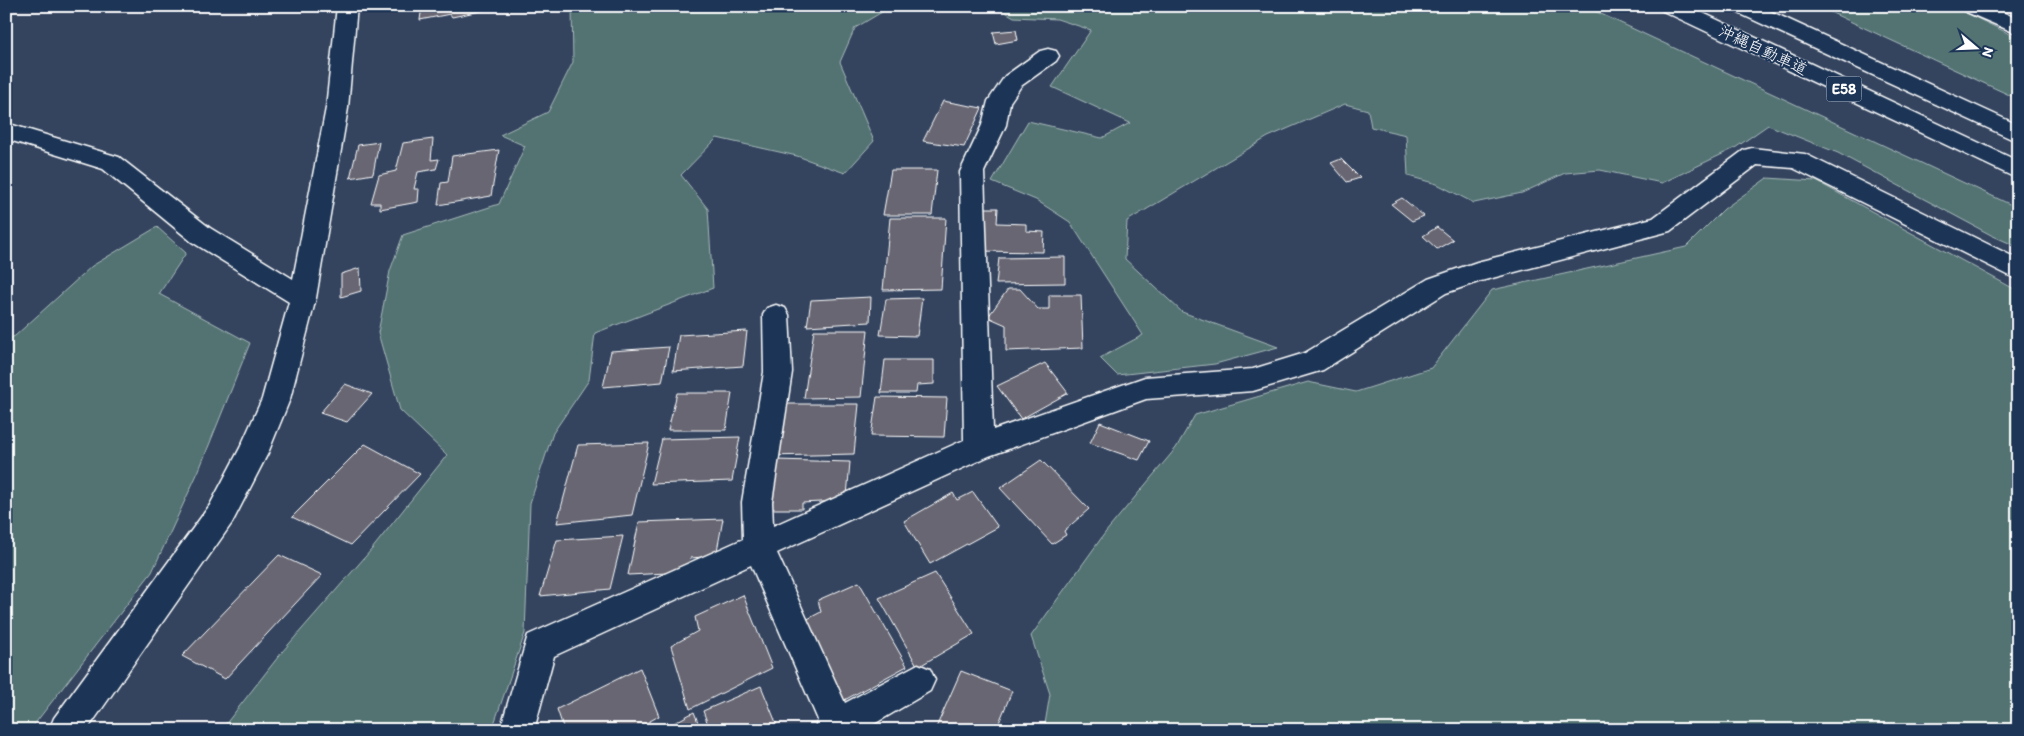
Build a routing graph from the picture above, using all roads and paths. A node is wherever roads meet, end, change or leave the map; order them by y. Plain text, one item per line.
1 (347, 6) edge
2 (1670, 6) edge
3 (1741, 6) edge
4 (1971, 6) edge
5 (2018, 27) edge
6 (1048, 56) dead end
7 (6, 131) edge
8 (2018, 134) edge
9 (2018, 171) edge
10 (2018, 270) edge
11 (303, 298) junction
12 (776, 316) dead end
13 (978, 447) junction
14 (759, 547) junction
15 (918, 680) dead end
16 (834, 728) edge
17 (66, 730) edge
18 (517, 730) edge

1 - 11 main road
2 - 9 main road, 沖縄自動車道 / E58
3 - 8 main road, 沖縄自動車道 / E58
4 - 5 main road
6 - 13 main road
7 - 11 main road
10 - 13 main road
11 - 17 main road
12 - 14 main road
13 - 14 main road
14 - 16 main road
14 - 18 main road
15 - 16 main road

